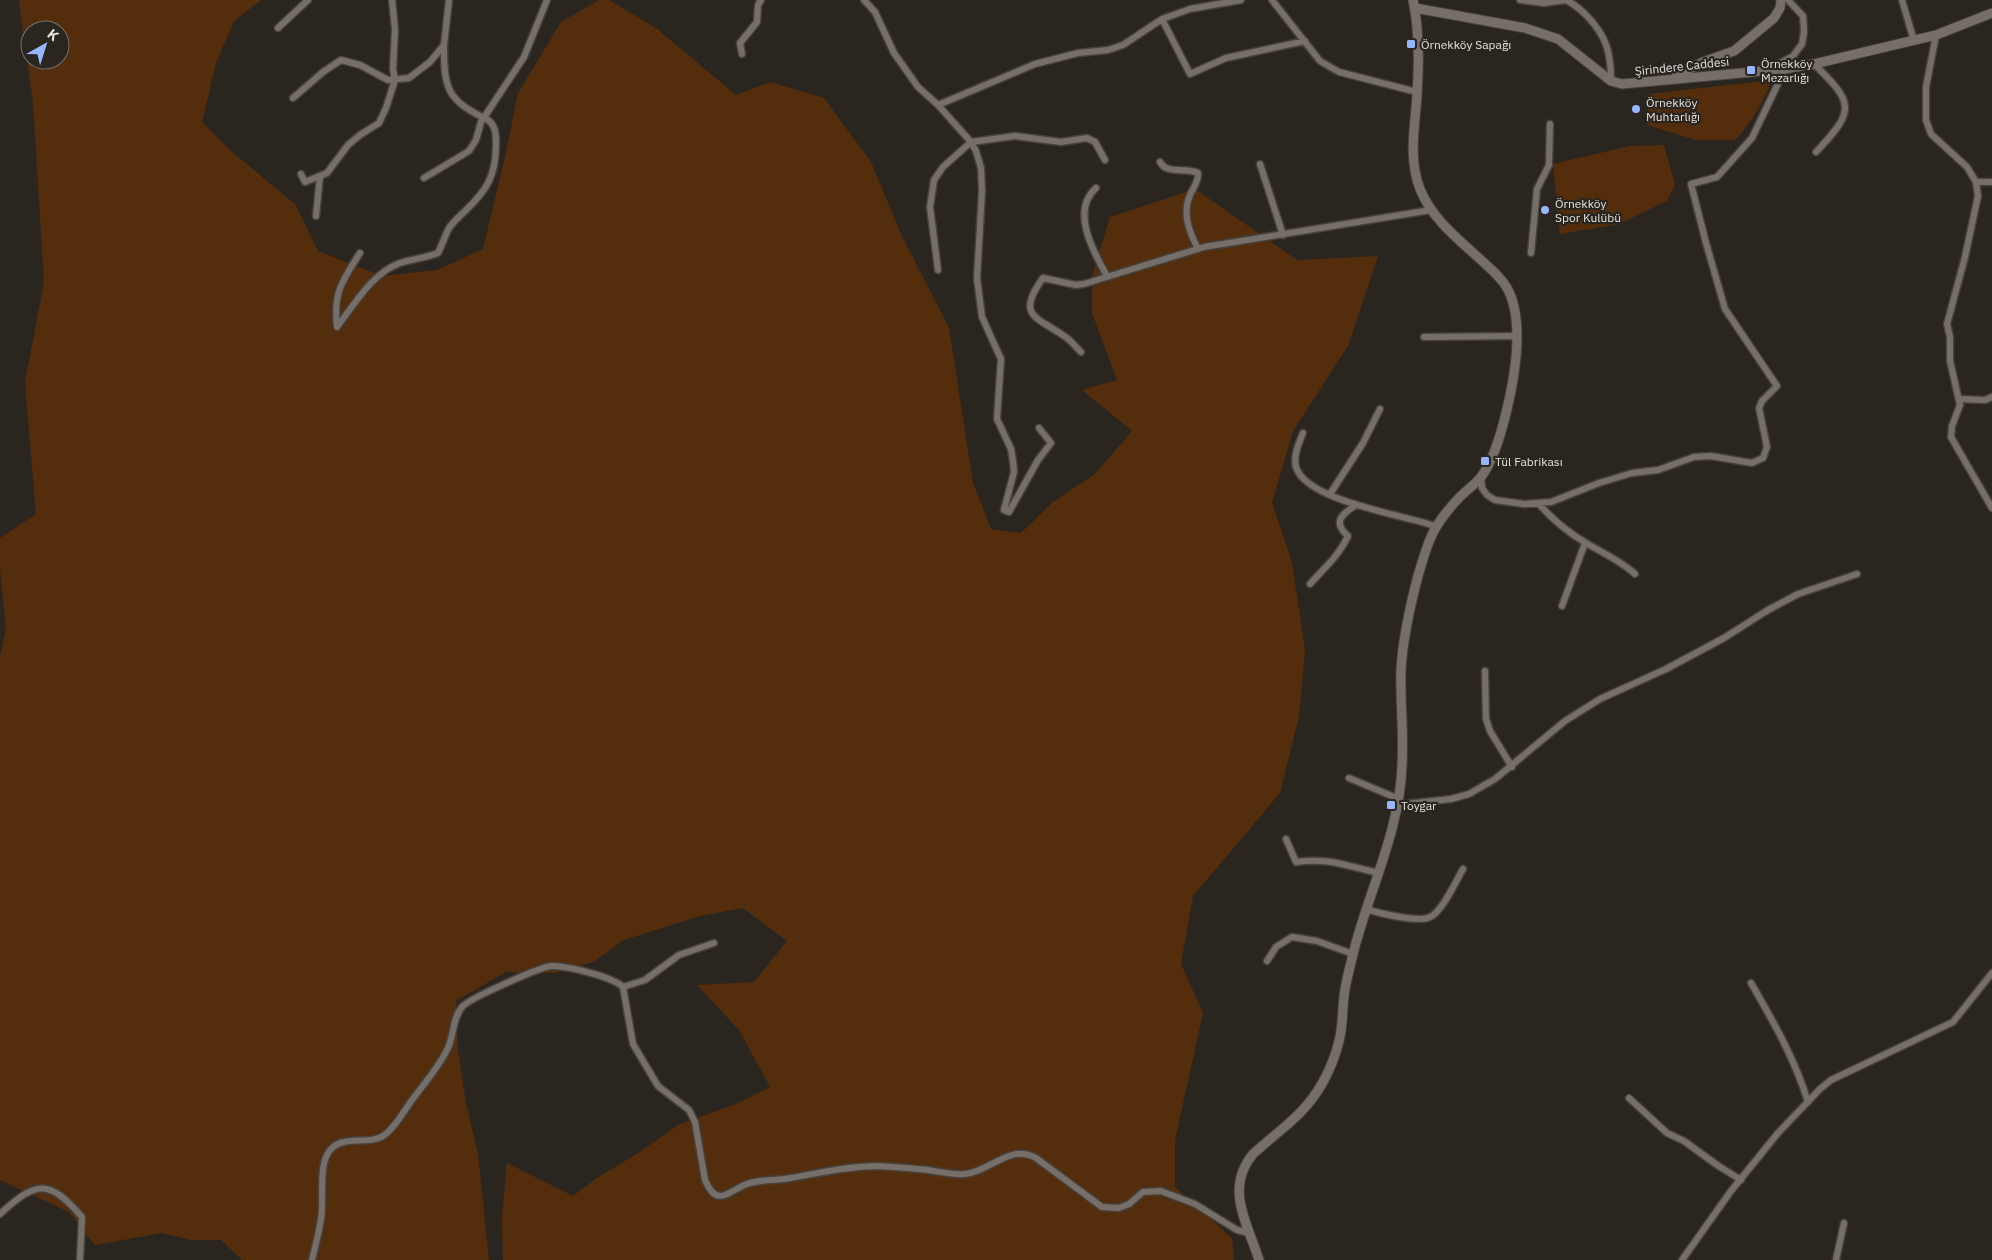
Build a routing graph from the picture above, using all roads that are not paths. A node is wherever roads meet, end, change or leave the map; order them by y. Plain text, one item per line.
1 (308, 0) edge
2 (392, 0) edge
3 (449, 0) edge
4 (548, 0) edge
5 (761, 0) edge
6 (864, 0) edge
7 (1241, 0) edge
8 (1272, 0) edge
9 (1520, 0) edge
10 (1781, 0) edge
11 (1788, 0) edge
12 (1902, 0) edge
13 (1544, 2) edge
14 (1414, 4) edge
15 (1992, 13) edge
16 (1162, 19) junction
17 (278, 28) dead end
18 (1936, 35) junction
19 (1305, 41) junction
20 (1914, 41) junction
21 (444, 45) junction
22 (742, 54) dead end
23 (1814, 64) junction
24 (1785, 69) junction
25 (1769, 70) junction
26 (1672, 78) junction
27 (395, 80) junction
28 (1611, 81) junction
29 (1417, 92) junction
30 (293, 98) dead end
31 (938, 105) junction
32 (484, 118) junction
33 (1550, 124) dead end
34 (971, 142) junction
35 (1816, 152) dead end
36 (1105, 160) dead end
37 (1160, 162) dead end
38 (1260, 164) dead end
39 (301, 174) dead end
40 (320, 176) junction
41 (424, 178) dead end
42 (1976, 182) junction
43 (1992, 182) edge
44 (1096, 188) dead end
45 (1431, 210) junction
46 (316, 216) dead end
47 (1283, 234) junction
48 (1198, 249) junction
49 (360, 253) dead end
50 (1532, 253) dead end
51 (938, 270) dead end
52 (1107, 276) junction
53 (1517, 336) junction
54 (1424, 337) dead end
55 (1081, 352) dead end
56 (1992, 397) edge
57 (1959, 399) junction
58 (1380, 409) dead end
59 (1039, 428) dead end
60 (1303, 433) dead end
61 (1481, 477) junction
62 (1330, 494) junction
63 (1538, 503) junction
64 (1356, 505) junction
65 (1992, 508) edge
66 (1435, 526) junction
67 (1585, 542) junction
68 (1635, 574) dead end
69 (1858, 574) dead end
70 (1310, 584) dead end
71 (1562, 606) dead end
72 (1485, 671) dead end
73 (1512, 767) junction
74 (1349, 778) dead end
75 (1398, 802) junction
76 (1286, 839) dead end
77 (1463, 870) dead end
78 (1380, 873) junction
79 (1365, 909) junction
80 (714, 944) dead end
81 (1353, 954) junction
82 (1267, 961) dead end
83 (1992, 973) edge
84 (1751, 982) dead end
85 (623, 987) junction
86 (1629, 1098) dead end
87 (1808, 1102) junction
88 (1740, 1180) junction
89 (0, 1214) edge
90 (1844, 1223) dead end
91 (1249, 1233) junction
92 (80, 1260) edge
93 (312, 1260) edge
94 (1259, 1260) edge
95 (1682, 1260) edge
96 (1836, 1260) edge

1 - 17 street
2 - 27 street
3 - 21 street
4 - 32 street
5 - 22 street
6 - 31 street
7 - 16 street
8 - 19 street
9 - 13 street
10 - 26 main road
11 - 25 street
12 - 20 street
13 - 28 street
14 - 28 main road
14 - 29 main road
15 - 18 main road, Şirindere Caddesi
16 - 19 street
16 - 31 street
18 - 20 main road, Şirindere Caddesi
18 - 42 street
19 - 29 street
20 - 23 main road, Şirindere Caddesi
21 - 27 street
21 - 32 street
23 - 24 main road, Şirindere Caddesi
23 - 35 street
24 - 25 main road, Şirindere Caddesi
24 - 63 street
25 - 26 main road, Şirindere Caddesi
26 - 28 main road, Şirindere Caddesi
27 - 30 street
27 - 40 street
29 - 45 main road
31 - 34 street
32 - 41 street
32 - 49 street
33 - 50 street
34 - 36 street
34 - 51 street
34 - 59 street
37 - 48 street
38 - 47 street
39 - 40 street
40 - 46 street
42 - 43 street
42 - 57 street
44 - 52 street
45 - 47 street
45 - 53 main road
47 - 48 street
48 - 52 street
52 - 55 street
53 - 54 street
53 - 61 main road
56 - 57 street
57 - 65 street
58 - 62 street
60 - 62 street
61 - 63 street
61 - 66 main road
62 - 64 street
63 - 67 street
64 - 66 street
64 - 70 street
66 - 75 main road
67 - 68 street
67 - 71 street
69 - 73 street
72 - 73 street
73 - 75 street
74 - 75 street
75 - 78 main road
76 - 78 street
77 - 79 street
78 - 79 main road
79 - 81 main road
80 - 85 street
81 - 82 street
81 - 91 main road
83 - 87 street
84 - 87 street
85 - 91 street
85 - 93 street
86 - 88 street
87 - 88 street
88 - 95 street
89 - 92 street
90 - 96 street
91 - 94 main road

